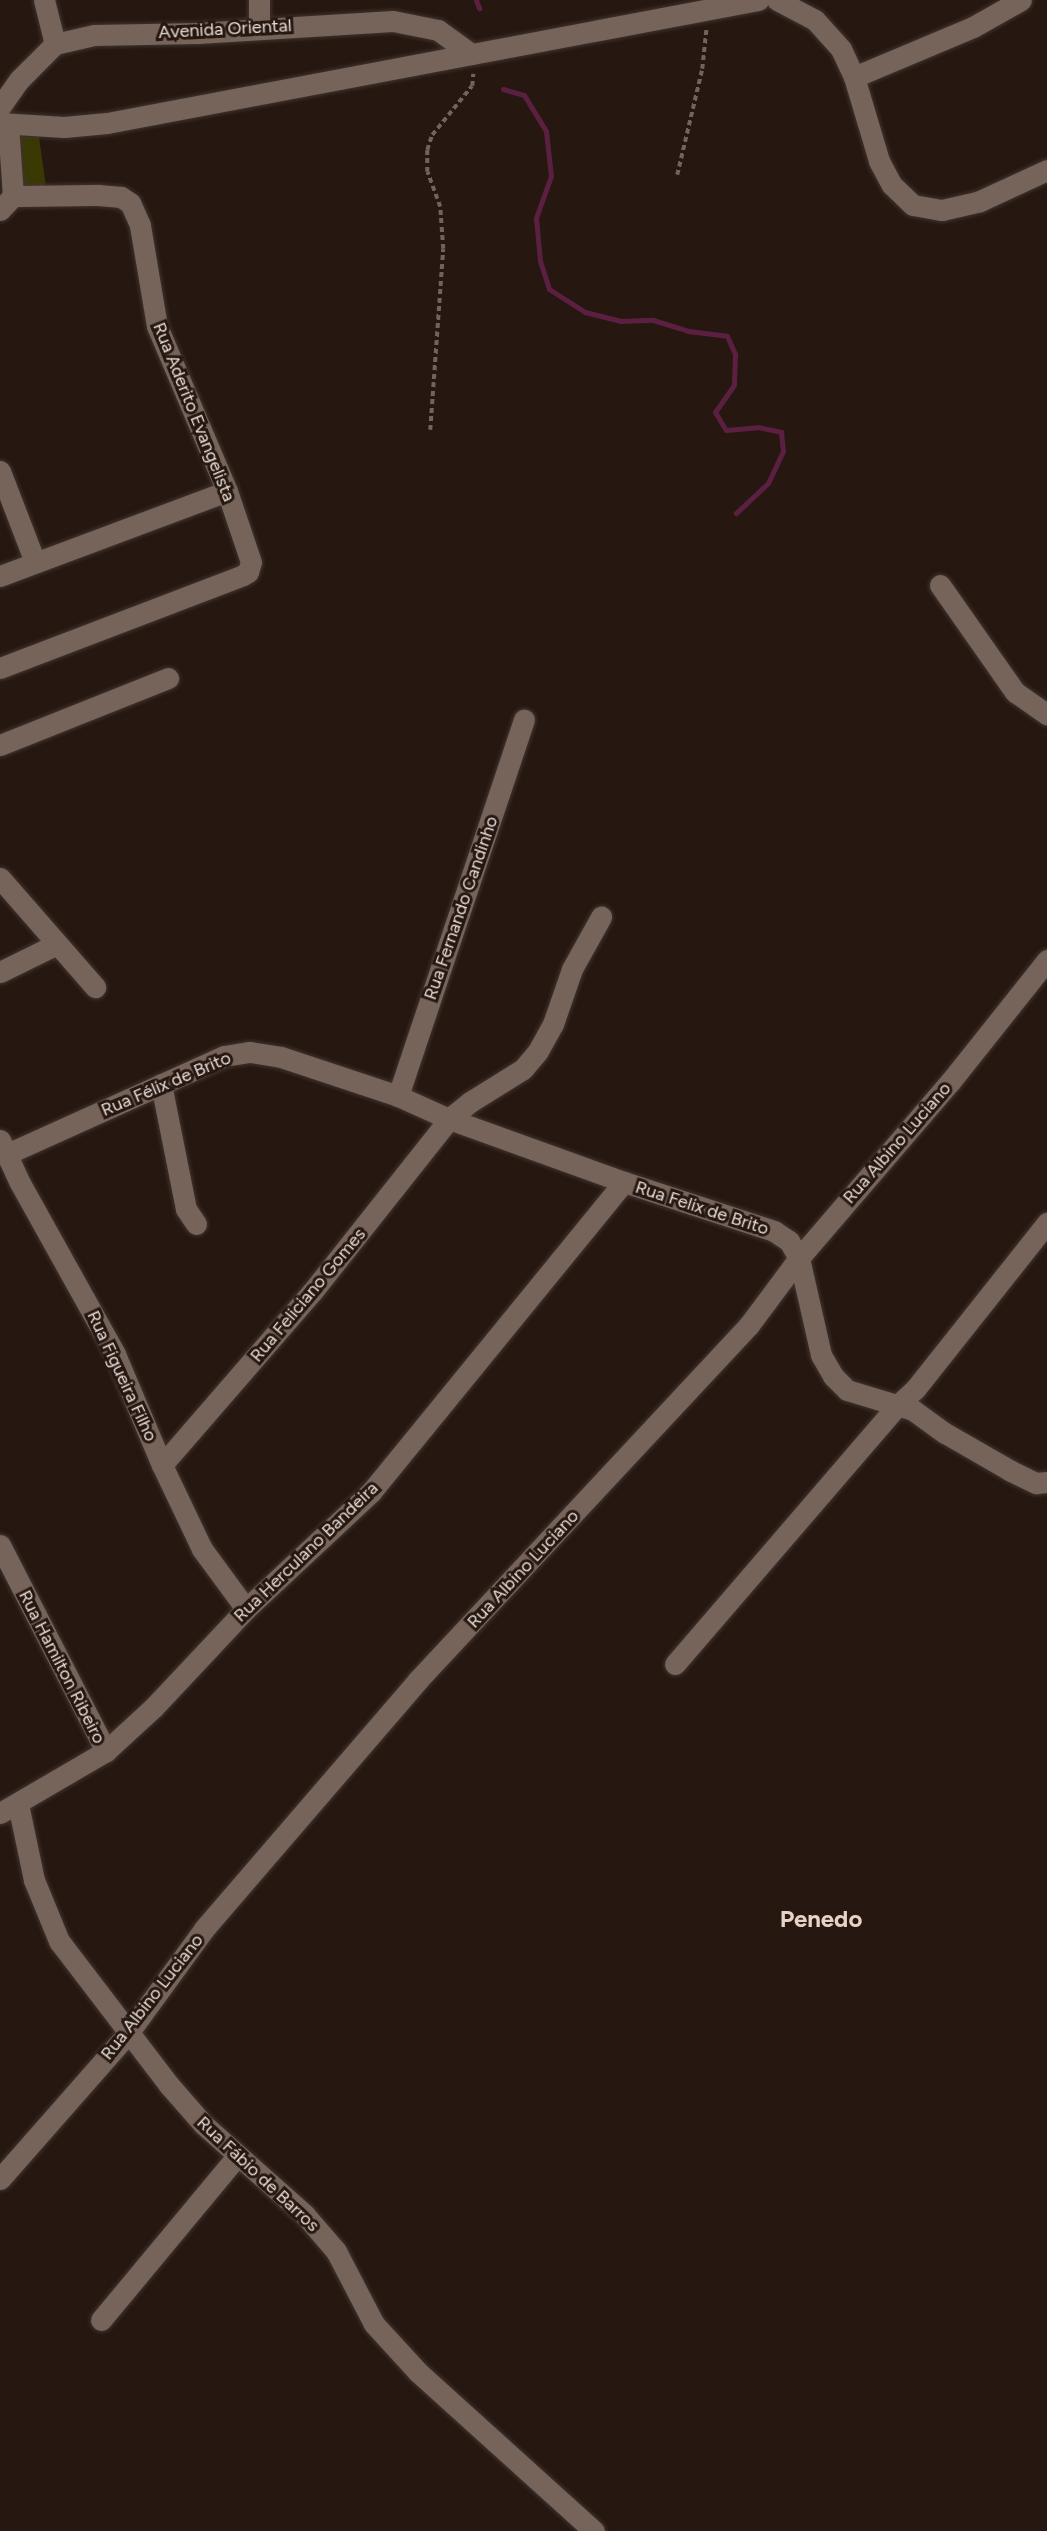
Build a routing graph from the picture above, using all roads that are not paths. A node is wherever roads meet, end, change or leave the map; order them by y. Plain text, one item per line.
1 (44, 0) edge
2 (260, 0) edge
3 (758, 0) edge
4 (777, 0) edge
5 (1021, 0) edge
6 (259, 28) junction
7 (55, 44) junction
8 (471, 54) junction
9 (854, 77) junction
10 (3, 118) edge
11 (1047, 170) edge
12 (6, 203) edge
13 (0, 471) edge
14 (227, 491) junction
15 (35, 562) junction
16 (0, 576) edge
17 (940, 585) dead end
18 (0, 668) edge
19 (168, 678) dead end
20 (1047, 714) edge
21 (524, 720) dead end
22 (0, 745) edge
23 (0, 878) edge
24 (601, 917) dead end
25 (57, 944) junction
26 (1047, 960) edge
27 (0, 972) edge
28 (95, 987) dead end
29 (161, 1084) junction
30 (398, 1096) junction
31 (449, 1119) junction
32 (3, 1147) edge
33 (624, 1182) junction
34 (1047, 1223) edge
35 (196, 1224) dead end
36 (799, 1258) junction
37 (906, 1407) junction
38 (162, 1465) junction
39 (1047, 1482) edge
40 (0, 1545) edge
41 (246, 1609) junction
42 (675, 1664) dead end
43 (106, 1751) junction
44 (9, 1808) edge
45 (129, 2032) junction
46 (238, 2155) junction
47 (0, 2179) edge
48 (101, 2320) dead end
49 (594, 2531) edge

1 - 7 street
2 - 6 street
3 - 8 street
4 - 9 street
5 - 9 street
6 - 7 street, Avenida Oriental
6 - 8 street, Avenida Oriental
7 - 10 street
8 - 10 street
9 - 11 street
10 - 12 street
12 - 14 street, Rua Aderito Evangelista
13 - 15 street
14 - 15 street
14 - 18 street, Rua Aderito Evangelista
15 - 16 street
17 - 20 street
19 - 22 street
21 - 30 street, Rua Fernando Candinho
23 - 25 street
24 - 31 street, Rua Feliciano Gomes
25 - 27 street
25 - 28 street
26 - 36 street, Rua Albino Luciano
29 - 30 street, Rua Félix de Brito
29 - 32 street, Rua Félix de Brito
29 - 35 street
30 - 31 street, Rua Félix de Brito
31 - 33 street, Rua Felix de Brito
31 - 38 street, Rua Feliciano Gomes
32 - 38 street, Rua Figueira Filho
33 - 36 street, Rua Felix de Brito
33 - 41 street, Rua Herculano Bandeira
34 - 37 street
36 - 37 street, Rua Felix de Brito
36 - 45 street, Rua Albino Luciano
37 - 39 street
37 - 42 street
38 - 41 street, Rua Figueira Filho
40 - 43 street, Rua Hamilton Ribeiro
41 - 43 street, Rua Herculano Bandeira
43 - 44 street, Rua Herculano Bandeira
44 - 45 street, Rua Fábio de Barros
45 - 46 street, Rua Fábio de Barros
45 - 47 street, Rua Albino Luciano
46 - 48 street
46 - 49 street, Rua Fábio de Barros

